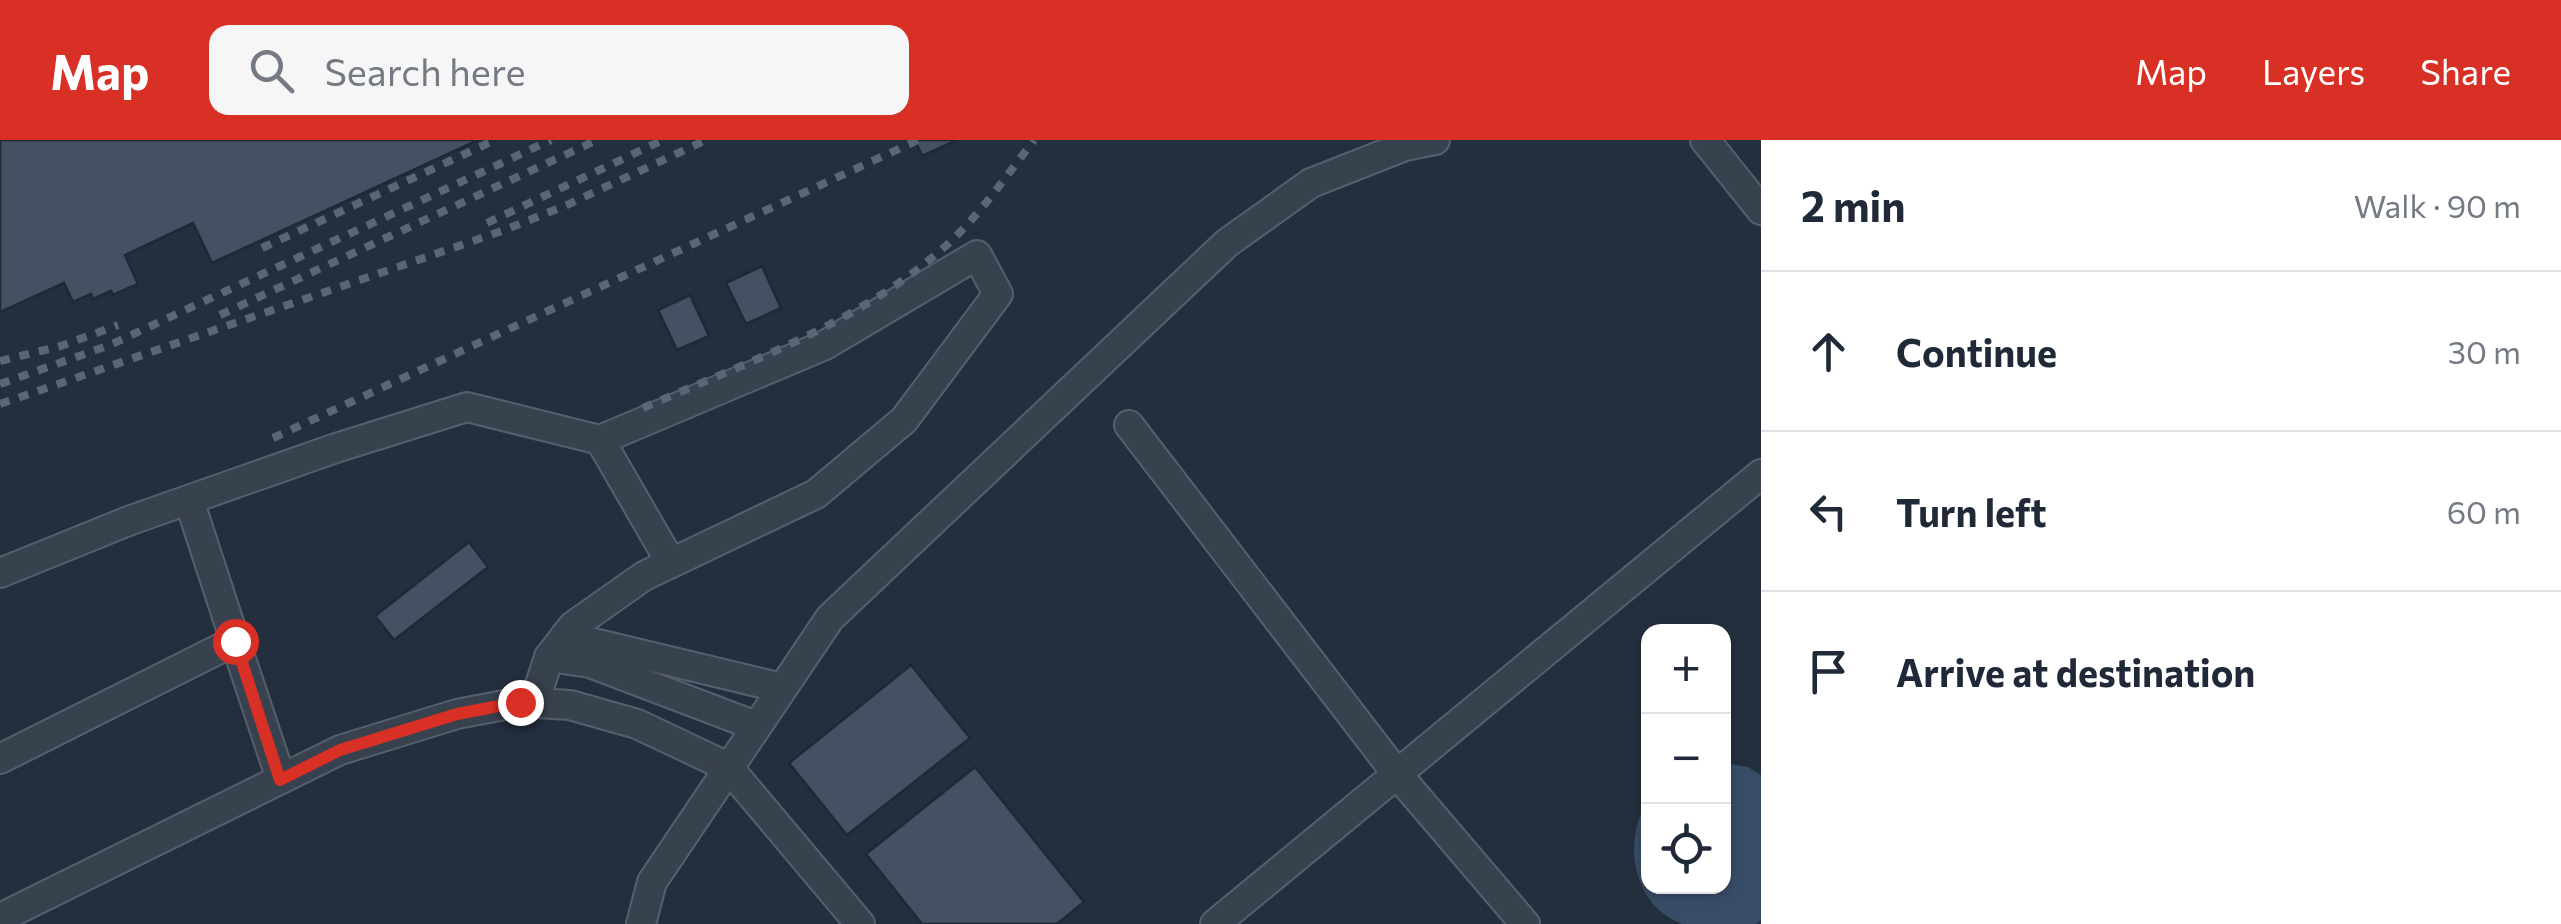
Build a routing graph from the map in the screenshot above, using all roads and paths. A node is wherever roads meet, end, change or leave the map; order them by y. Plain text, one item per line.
1 (1435, 140) edge
2 (1706, 140) edge
3 (1761, 210) edge
4 (1129, 425) dead end
5 (600, 440) junction
6 (1761, 474) edge
7 (189, 500) junction
8 (671, 563) junction
9 (0, 573) edge
10 (235, 641) junction
11 (557, 646) junction
12 (782, 688) junction
13 (534, 703) junction
14 (756, 726) junction
15 (0, 759) edge
16 (728, 767) junction
17 (1397, 774) junction
18 (280, 780) junction
19 (0, 918) edge
20 (642, 924) edge
21 (860, 924) edge
22 (1215, 924) edge
23 (1525, 924) edge

1 - 12 lane
2 - 3 lane
4 - 17 lane
5 - 7 lane
5 - 8 lane
5 - 8 lane
6 - 17 lane
7 - 9 lane
7 - 10 lane
8 - 11 lane
10 - 15 lane
10 - 18 lane
11 - 12 lane
11 - 13 lane
11 - 14 lane
12 - 14 lane
13 - 16 lane
13 - 18 lane
14 - 16 lane
16 - 20 lane
16 - 21 lane
17 - 22 lane
17 - 23 lane
18 - 19 lane

